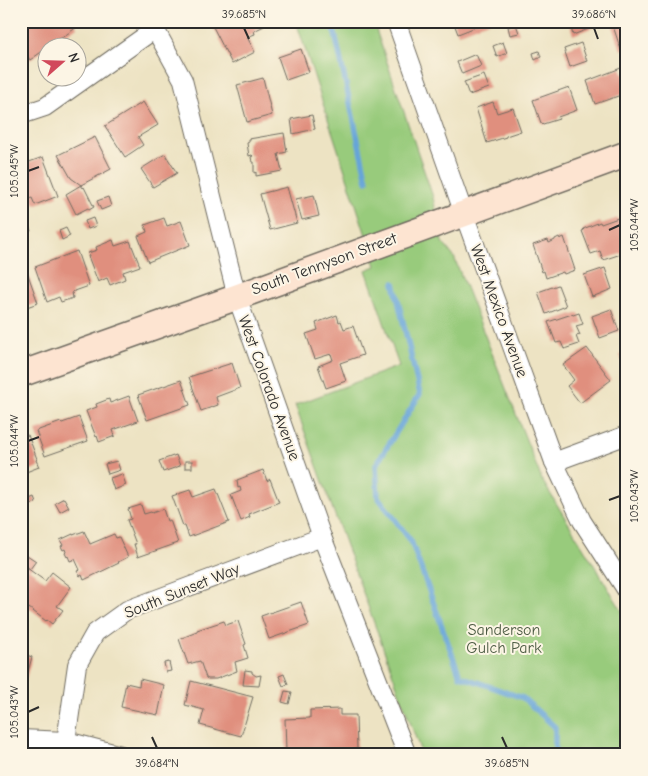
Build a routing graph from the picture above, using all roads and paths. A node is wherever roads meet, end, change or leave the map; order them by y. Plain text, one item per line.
1 (396, 21) edge
2 (149, 25) edge
3 (21, 115) edge
4 (627, 154) edge
5 (464, 214) junction
6 (237, 297) junction
7 (21, 374) edge
8 (627, 435) edge
9 (554, 462) junction
10 (322, 536) junction
11 (627, 591) edge
12 (21, 739) edge
13 (66, 741) junction
14 (121, 755) edge
15 (407, 755) edge

1 - 5 street, West Mexico Avenue
2 - 3 street
2 - 6 street, West Colorado Avenue
4 - 5 street, South Tennyson Street
5 - 6 street, South Tennyson Street
5 - 9 street, West Mexico Avenue
6 - 7 street, South Tennyson Street
6 - 10 street, West Colorado Avenue
8 - 9 street
9 - 11 street, West Mexico Avenue
10 - 13 street, South Sunset Way
10 - 15 street, West Colorado Avenue
12 - 13 street
13 - 14 street

